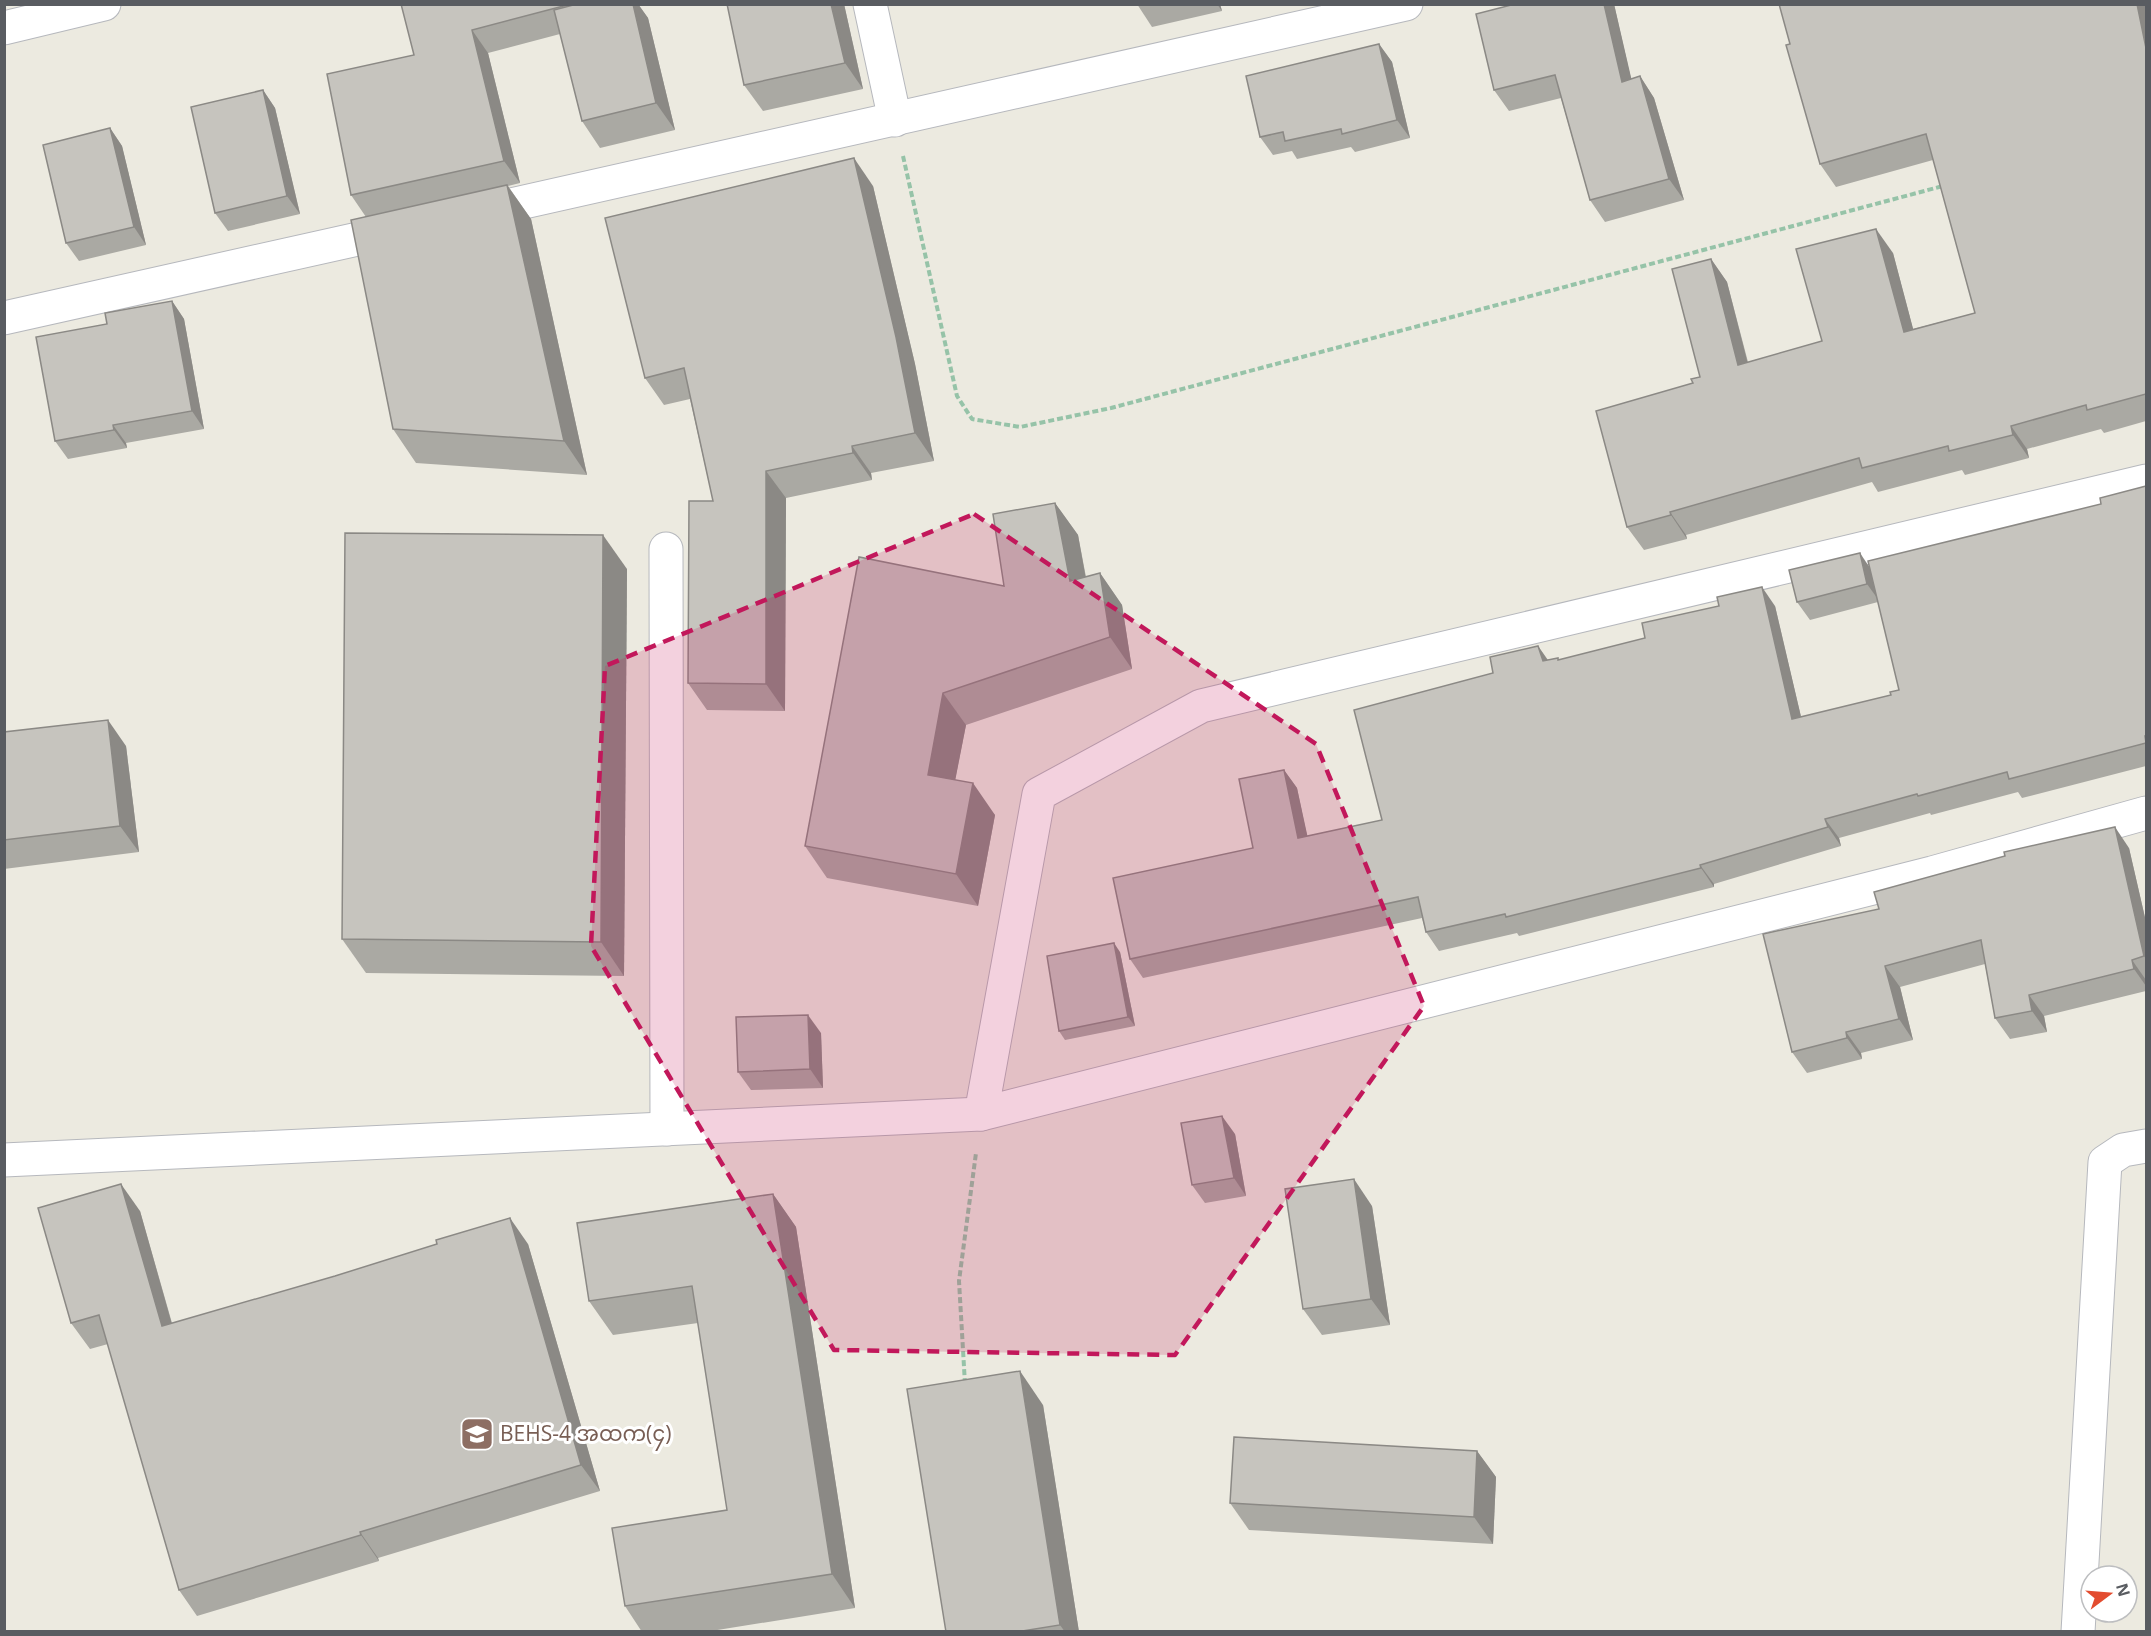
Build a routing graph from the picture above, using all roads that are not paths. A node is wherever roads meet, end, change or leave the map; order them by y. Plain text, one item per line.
1 (104, 4) edge
2 (870, 4) edge
3 (1406, 4) edge
4 (4, 28) edge
5 (895, 120) junction
6 (4, 318) edge
7 (2146, 481) edge
8 (666, 549) dead end
9 (2146, 813) edge
10 (981, 1114) junction
11 (667, 1129) junction
12 (2146, 1146) edge
13 (4, 1160) edge
14 (2078, 1632) edge

1 - 4 street
2 - 5 street
3 - 5 street
5 - 6 street
7 - 10 street
8 - 11 street
9 - 10 street
10 - 11 street
11 - 13 street
12 - 14 street

